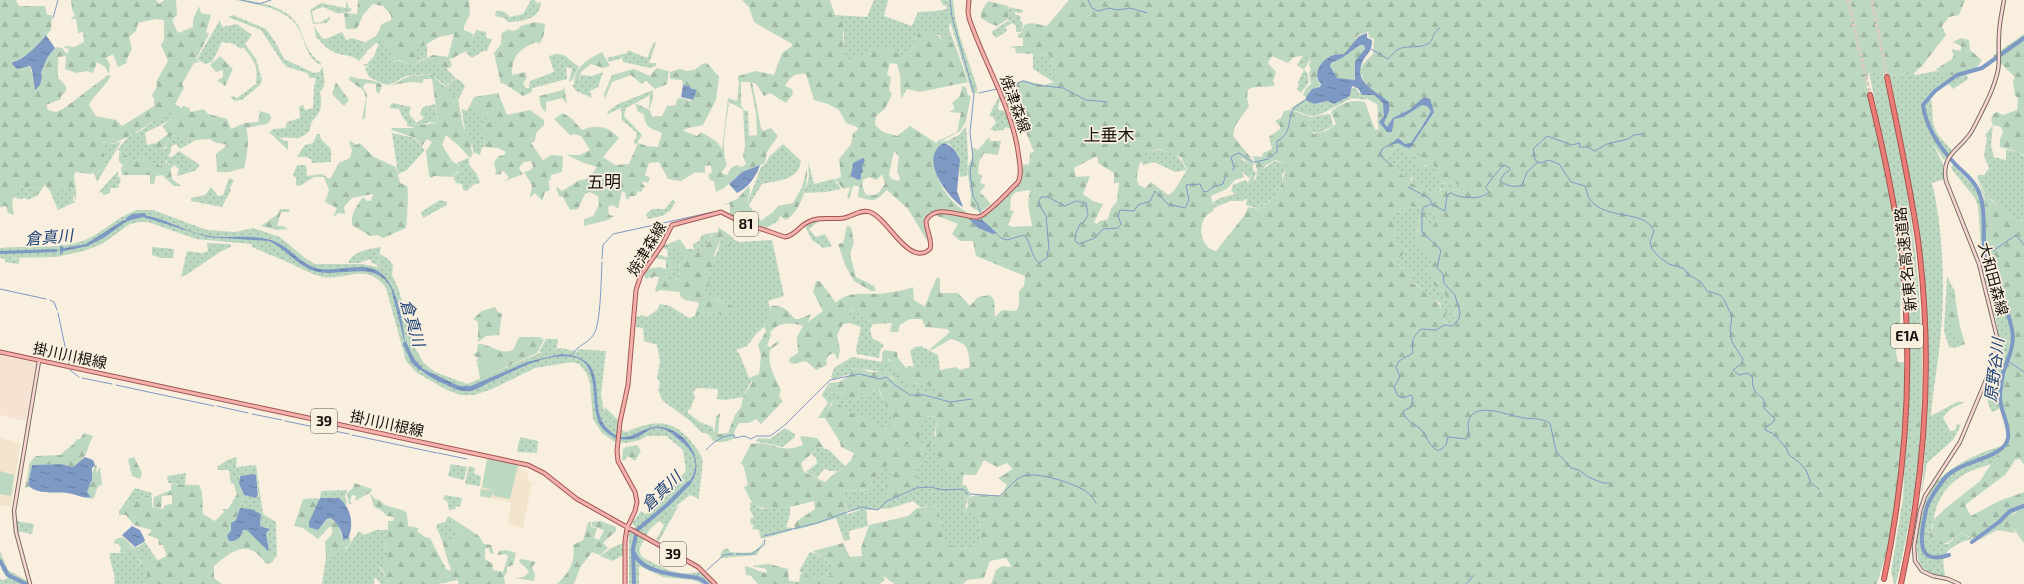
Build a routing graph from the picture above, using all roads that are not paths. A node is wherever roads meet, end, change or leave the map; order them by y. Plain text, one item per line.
1 (970, 0) edge
2 (2004, 0) edge
3 (1886, 76) tunnel mouth
4 (1870, 95) tunnel mouth
5 (0, 352) edge
6 (39, 360) junction
7 (628, 528) junction
8 (1884, 579) dead end
9 (30, 583) edge
10 (625, 584) edge
11 (715, 584) edge
12 (1901, 584) edge
13 (1959, 584) edge

1 - 7 main road, 焼津森線 / 81
2 - 13 main road, 大和田森線
3 - 12 highway, 新東名高速道路 / E1A
4 - 8 highway, 新東名高速道路 / E1A
5 - 6 main road, 掛川川根線 / 39
6 - 7 main road, 掛川川根線 / 39
6 - 9 main road
7 - 10 main road, 焼津森線 / 81
7 - 11 main road, 掛川川根線 / 39

